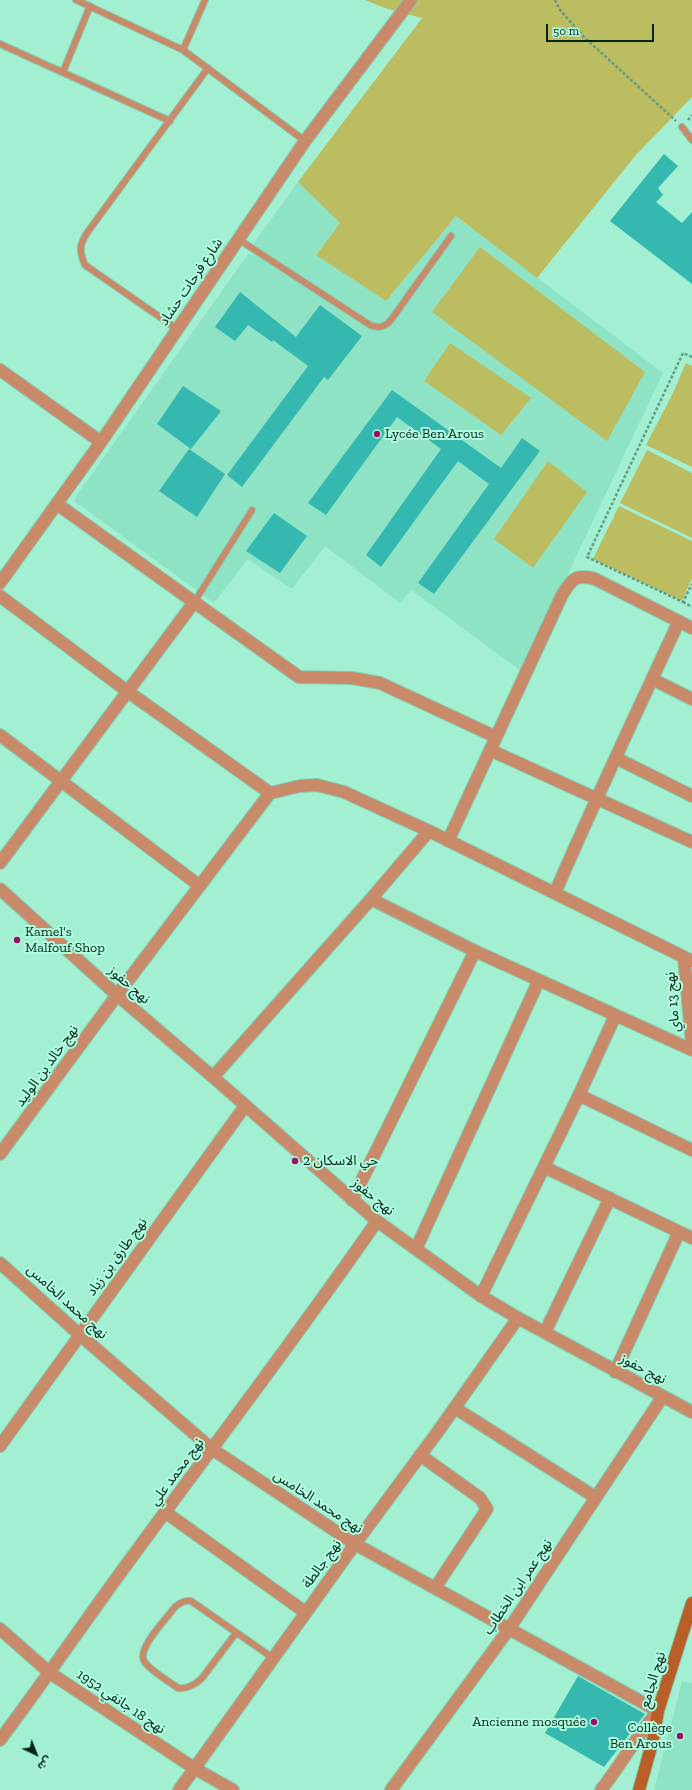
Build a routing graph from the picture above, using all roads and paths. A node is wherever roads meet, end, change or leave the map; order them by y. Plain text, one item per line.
1 (76, 0) edge
2 (205, 0) edge
3 (411, 0) edge
4 (555, 0) edge
5 (90, 6) junction
6 (0, 44) edge
7 (182, 50) junction
8 (208, 68) junction
9 (63, 72) junction
10 (170, 121) junction
11 (682, 127) joint
12 (692, 140) edge
13 (305, 141) junction
14 (451, 236) dead end
15 (238, 239) junction
16 (177, 329) junction
17 (692, 357) edge
18 (0, 370) edge
19 (101, 442) junction
20 (57, 504) junction
21 (252, 510) dead end
22 (0, 582) edge
23 (692, 584) edge
24 (0, 596) edge
25 (195, 601) junction
26 (682, 602) junction
27 (692, 607) edge
28 (679, 621) junction
29 (692, 628) edge
30 (652, 679) junction
31 (127, 691) junction
32 (692, 699) edge
33 (0, 735) edge
34 (496, 737) junction
35 (490, 750) junction
36 (616, 758) junction
37 (60, 781) junction
38 (270, 793) junction
39 (692, 796) edge
40 (596, 798) junction
41 (429, 831) junction
42 (448, 841) junction
43 (692, 842) edge
44 (0, 863) edge
45 (200, 886) junction
46 (0, 889) edge
47 (555, 893) junction
48 (371, 899) junction
49 (475, 951) junction
50 (688, 960) edge
51 (539, 980) junction
52 (117, 995) junction
53 (615, 1016) junction
54 (692, 1044) edge
55 (692, 1050) edge
56 (213, 1076) junction
57 (579, 1095) junction
58 (245, 1106) junction
59 (692, 1150) edge
60 (0, 1154) edge
61 (544, 1167) junction
62 (610, 1198) junction
63 (352, 1200) junction
64 (377, 1221) junction
65 (679, 1232) junction
66 (692, 1238) edge
67 (416, 1249) junction
68 (0, 1263) edge
69 (481, 1296) junction
70 (518, 1318) junction
71 (545, 1332) junction
72 (80, 1335) junction
73 (615, 1372) junction
74 (663, 1396) junction
75 (455, 1408) junction
76 (692, 1412) edge
77 (0, 1446) edge
78 (212, 1449) junction
79 (420, 1455) junction
80 (595, 1497) junction
81 (165, 1512) junction
82 (355, 1544) junction
83 (435, 1588) junction
84 (691, 1611) edge
85 (306, 1612) junction
86 (0, 1629) edge
87 (509, 1629) junction
88 (236, 1633) junction
89 (272, 1658) junction
90 (50, 1673) junction
91 (658, 1711) junction
92 (0, 1740) edge
93 (194, 1768) junction
94 (179, 1790) edge
95 (233, 1790) edge
96 (391, 1790) edge
97 (601, 1790) edge
98 (639, 1790) edge

1 - 5 lane
2 - 7 lane
3 - 13 street, شارع فرحات حشاد
4 - 11 path
5 - 7 lane
5 - 9 lane
6 - 9 lane
7 - 8 lane
8 - 10 lane
8 - 13 lane
9 - 10 lane
10 - 16 lane
11 - 12 lane
13 - 15 street, شارع فرحات حشاد
14 - 15 lane
15 - 16 street, شارع فرحات حشاد
16 - 19 street, شارع فرحات حشاد
17 - 26 path
18 - 19 street
19 - 20 street, شارع فرحات حشاد
20 - 22 street, شارع فرحات حشاد
20 - 25 street
21 - 25 lane
23 - 26 path
24 - 31 street
25 - 31 street
25 - 34 street
26 - 27 path
28 - 29 street
28 - 30 street
28 - 34 street
30 - 32 street
30 - 36 street
31 - 37 street
31 - 38 street
33 - 37 street
34 - 35 street
35 - 40 street
35 - 42 street
36 - 39 street
36 - 40 street
37 - 44 street
37 - 45 street
38 - 41 street
38 - 45 street, نهج خالد بن الوليد
40 - 43 street
40 - 47 street
41 - 42 street
41 - 48 street
42 - 47 street
45 - 52 street, نهج خالد بن الوليد
46 - 52 street, نهج حفوز
47 - 50 street
48 - 49 street
48 - 56 street
49 - 51 street
49 - 63 street
50 - 54 street, نهج 13 ماي
51 - 53 street
51 - 67 street
52 - 56 street, نهج حفوز
52 - 60 street, نهج خالد بن الوليد
53 - 55 street
53 - 57 street
56 - 58 street, نهج حفوز
57 - 59 street
57 - 61 street
58 - 63 street, نهج حفوز
58 - 72 street, نهج طارق بن زياد
61 - 62 street
61 - 69 street
62 - 65 street
62 - 71 street
63 - 64 street, نهج حفوز
64 - 67 street, نهج حفوز
64 - 78 street, نهج محمد علي
65 - 66 street
65 - 73 street
67 - 69 street, نهج حفوز
68 - 72 street, نهج محمد الخامس
69 - 70 street, نهج حفوز
70 - 71 street, نهج حفوز
70 - 75 street, نهج جالطة
71 - 73 street, نهج حفوز
72 - 77 street, نهج طارق بن زياد
72 - 78 street, نهج محمد الخامس
73 - 74 street, نهج حفوز
74 - 76 street, نهج حفوز
74 - 80 street, نهج عمر ابن الخطاب
75 - 79 street, نهج جالطة
75 - 80 street
78 - 81 street, نهج محمد علي
78 - 82 street, نهج محمد الخامس
79 - 82 street, نهج جالطة
79 - 83 street
80 - 87 street, نهج عمر ابن الخطاب
81 - 85 street
81 - 90 street, نهج محمد علي
82 - 83 street, نهج محمد الخامس
82 - 85 street, نهج جالطة
83 - 87 street, نهج محمد الخامس
84 - 91 street, نهج الجامع
85 - 89 street, نهج جالطة
86 - 90 street, نهج 18 جانفي 1952
87 - 91 street, نهج محمد الخامس
87 - 96 street, نهج عمر ابن الخطاب
88 - 88 lane
88 - 89 lane
89 - 93 street, نهج جالطة
90 - 92 street, نهج محمد علي
90 - 93 street, نهج 18 جانفي 1952
91 - 97 street
91 - 98 street, نهج الجامع
93 - 94 street, نهج جالطة
93 - 95 street, نهج 18 جانفي 1952

